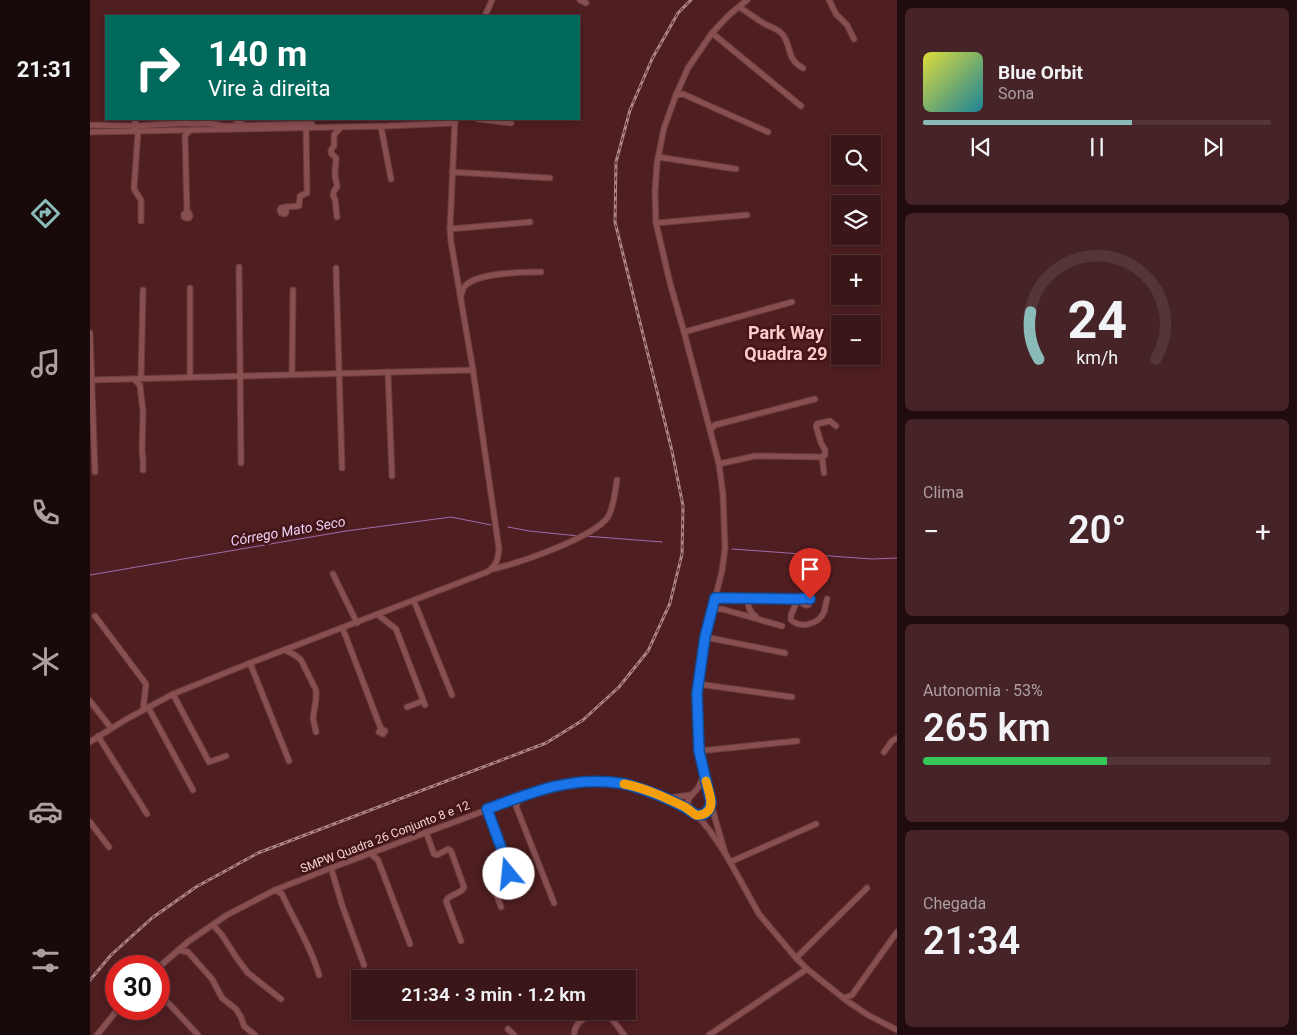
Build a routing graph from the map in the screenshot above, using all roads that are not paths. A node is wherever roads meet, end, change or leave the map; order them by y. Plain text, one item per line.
1 (492, 0) edge
2 (580, 0) edge
3 (747, 0) edge
4 (829, 0) edge
5 (586, 3) dead end
6 (739, 7) junction
7 (485, 15) edge
8 (712, 33) junction
9 (854, 39) dead end
10 (803, 68) dead end
11 (680, 88) junction
12 (683, 94) junction
13 (676, 95) junction
14 (801, 106) dead end
15 (135, 120) edge
16 (233, 120) edge
17 (236, 120) edge
18 (383, 120) edge
19 (486, 120) edge
20 (455, 121) edge
21 (511, 123) dead end
22 (173, 124) edge
23 (271, 124) edge
24 (90, 125) edge
25 (244, 125) junction
26 (308, 127) edge
27 (326, 127) junction
28 (341, 127) junction
29 (222, 128) junction
30 (383, 128) junction
31 (250, 129) junction
32 (136, 130) junction
33 (180, 130) junction
34 (190, 130) junction
35 (90, 132) edge
36 (768, 132) dead end
37 (334, 135) junction
38 (186, 136) junction
39 (658, 157) junction
40 (736, 169) dead end
41 (452, 172) junction
42 (550, 178) dead end
43 (391, 179) dead end
44 (286, 207) dead end
45 (186, 212) dead end
46 (747, 215) dead end
47 (336, 217) dead end
48 (141, 221) dead end
49 (530, 222) dead end
50 (656, 223) junction
51 (450, 229) junction
52 (239, 267) dead end
53 (336, 268) dead end
54 (542, 272) dead end
55 (458, 281) junction
56 (466, 285) junction
57 (190, 288) dead end
58 (142, 290) dead end
59 (293, 290) dead end
60 (461, 296) junction
61 (792, 302) dead end
62 (684, 332) junction
63 (90, 333) edge
64 (473, 370) junction
65 (388, 372) junction
66 (339, 373) junction
67 (292, 374) junction
68 (239, 375) junction
69 (247, 375) junction
70 (190, 377) junction
71 (141, 378) junction
72 (151, 378) junction
73 (134, 379) junction
74 (91, 380) edge
75 (239, 386) junction
76 (140, 388) junction
77 (815, 399) dead end
78 (708, 422) junction
79 (715, 425) junction
80 (836, 426) dead end
81 (710, 430) junction
82 (822, 457) junction
83 (241, 463) dead end
84 (719, 464) junction
85 (342, 468) dead end
86 (143, 470) dead end
87 (95, 472) dead end
88 (824, 473) dead end
89 (392, 476) dead end
90 (617, 480) dead end
91 (493, 569) junction
92 (333, 574) dead end
93 (715, 598) junction
94 (748, 598) junction
95 (827, 599) dead end
96 (414, 600) junction
97 (712, 609) junction
98 (378, 615) junction
99 (95, 616) dead end
100 (757, 618) junction
101 (357, 623) junction
102 (782, 626) dead end
103 (343, 629) junction
104 (705, 637) junction
105 (285, 650) junction
106 (785, 653) dead end
107 (250, 663) junction
108 (698, 685) junction
109 (173, 694) junction
110 (452, 695) dead end
111 (792, 697) dead end
112 (90, 701) edge
113 (407, 707) dead end
114 (145, 709) junction
115 (111, 728) junction
116 (381, 729) dead end
117 (316, 732) dead end
118 (98, 736) junction
119 (897, 738) edge
120 (797, 741) dead end
121 (90, 742) edge
122 (699, 751) junction
123 (884, 752) dead end
124 (226, 756) dead end
125 (289, 761) dead end
126 (704, 774) junction
127 (193, 790) dead end
128 (692, 794) junction
129 (520, 797) junction
130 (666, 798) junction
131 (710, 800) junction
132 (506, 802) junction
133 (516, 806) junction
134 (487, 809) junction
135 (689, 809) junction
136 (147, 814) dead end
137 (696, 815) junction
138 (90, 822) edge
139 (816, 824) dead end
140 (426, 832) junction
141 (109, 847) dead end
142 (381, 849) junction
143 (725, 853) junction
144 (370, 854) junction
145 (378, 860) junction
146 (730, 862) junction
147 (331, 868) junction
148 (285, 886) junction
149 (867, 888) dead end
150 (275, 890) junction
151 (282, 894) junction
152 (554, 903) dead end
153 (501, 907) dead end
154 (213, 925) junction
155 (897, 932) edge
156 (461, 941) dead end
157 (189, 942) junction
158 (410, 944) dead end
159 (178, 950) junction
160 (188, 952) junction
161 (170, 957) edge
162 (796, 958) junction
163 (364, 966) dead end
164 (807, 969) junction
165 (319, 975) dead end
166 (852, 995) junction
167 (844, 998) junction
168 (281, 999) dead end
169 (852, 1004) junction
170 (170, 1005) edge
171 (109, 1020) edge
172 (583, 1020) edge
173 (613, 1020) edge
174 (508, 1029) dead end
175 (897, 1030) edge
176 (97, 1035) edge
177 (198, 1035) edge
178 (255, 1035) edge
179 (514, 1035) edge
180 (574, 1035) edge
181 (624, 1035) edge
182 (709, 1035) edge

1 - 7 street
2 - 5 street
3 - 6 street
4 - 9 street
6 - 8 street
6 - 10 street
8 - 11 street
8 - 14 street
11 - 12 street
11 - 13 street
12 - 13 street
12 - 36 street
13 - 39 street
15 - 32 street
16 - 29 street
17 - 25 street
18 - 30 street
19 - 21 street
20 - 30 street
20 - 41 street
22 - 29 street
22 - 32 street
22 - 33 street
23 - 25 street
23 - 26 street
23 - 26 street
23 - 31 street
24 - 32 street
25 - 29 street
25 - 31 street
26 - 27 street
26 - 44 street
27 - 28 street
27 - 37 street
28 - 30 street
28 - 37 street
29 - 31 street
29 - 34 street
30 - 43 street
32 - 35 street
32 - 48 street
33 - 34 street
33 - 38 street
34 - 38 street
37 - 47 street
38 - 45 street
39 - 40 street
39 - 50 street
41 - 42 street
41 - 51 street
46 - 50 street
49 - 51 street
50 - 62 street
51 - 55 street
52 - 68 street
53 - 66 street
54 - 56 street
55 - 56 street
55 - 60 street
56 - 60 street
57 - 70 street
58 - 71 street
59 - 67 street
60 - 64 street
61 - 62 street
62 - 78 street
63 - 74 street
64 - 65 street
64 - 91 street
65 - 66 street
65 - 89 street
66 - 67 street
66 - 85 street
67 - 69 street
68 - 69 street
68 - 70 street
68 - 75 street
69 - 75 street
70 - 72 street
71 - 72 street
71 - 73 street
72 - 76 street
73 - 74 street
73 - 76 street
74 - 87 street
75 - 83 street
76 - 86 street
77 - 79 street
78 - 79 street
78 - 81 street
79 - 81 street
80 - 82 street
81 - 84 street
82 - 84 street
82 - 88 street
84 - 93 street
90 - 91 street
91 - 96 street
92 - 101 street
93 - 94 street
93 - 97 street
94 - 95 street
94 - 100 street
96 - 98 street
96 - 110 street
97 - 100 street
97 - 104 street
98 - 101 street
98 - 113 street
99 - 114 street
100 - 102 street
101 - 103 street
103 - 105 street
103 - 116 street
104 - 106 street
104 - 108 street
105 - 107 street
105 - 117 street
107 - 109 street
107 - 125 street
108 - 111 street
108 - 122 street
109 - 114 street
109 - 124 street
112 - 115 street
114 - 115 street
114 - 127 street
115 - 118 street
118 - 121 street
118 - 136 street
119 - 123 street
120 - 122 street
122 - 126 street
126 - 128 street
126 - 131 street
128 - 130 street, SMPW Quadra 26 Conjunto 8 e 12
128 - 131 street
128 - 135 street
129 - 130 street, SMPW Quadra 26 Conjunto 8 e 12
129 - 132 street, SMPW Quadra 26 Conjunto 8 e 12
129 - 133 street
130 - 135 street, SMPW Quadra 26 Conjunto 8 e 12
131 - 137 street
131 - 143 street
132 - 133 street
132 - 134 street, SMPW Quadra 26 Conjunto 8 e 12
133 - 152 street
134 - 140 street, SMPW Quadra 26 Conjunto 8 e 12
134 - 153 street
135 - 137 street
137 - 143 street
138 - 141 street
139 - 146 street
140 - 142 street, SMPW Quadra 26 Conjunto 8 e 12
140 - 156 street
142 - 144 street, SMPW Quadra 26 Conjunto 8 e 12
142 - 145 street
143 - 146 street
144 - 145 street
144 - 147 street, SMPW Quadra 26 Conjunto 8 e 12
145 - 158 street
146 - 162 street
147 - 148 street, SMPW Quadra 26 Conjunto 8 e 12
147 - 163 street
148 - 150 street, SMPW Quadra 26 Conjunto 8 e 12
148 - 151 street
149 - 162 street
150 - 151 street
150 - 154 street, SMPW Quadra 26 Conjunto 8 e 12
151 - 165 street
154 - 157 street, SMPW Quadra 26 Conjunto 8 e 12
154 - 168 street
155 - 166 street
157 - 159 street, SMPW Quadra 26 Conjunto 8 e 12
157 - 160 street
159 - 160 street
159 - 161 street, SMPW Quadra 26 Conjunto 8 e 12
160 - 178 street
162 - 164 street
164 - 167 street
164 - 182 street
166 - 167 street
166 - 169 street
167 - 169 street
169 - 175 street
170 - 177 street
171 - 176 street
172 - 180 street
173 - 181 street
174 - 179 street

